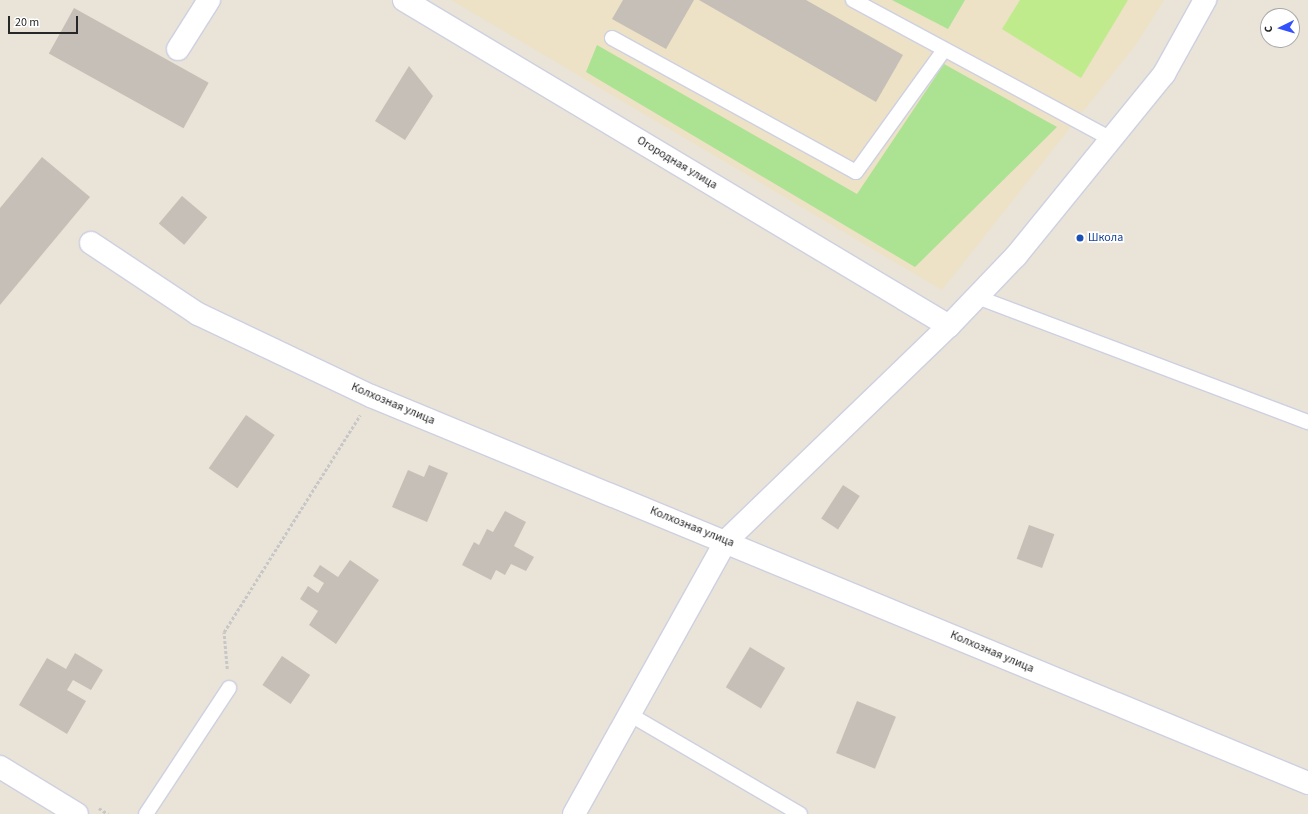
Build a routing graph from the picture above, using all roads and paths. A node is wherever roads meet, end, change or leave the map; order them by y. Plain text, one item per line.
1 (209, 0) edge
2 (404, 0) edge
3 (854, 0) edge
4 (1204, 0) edge
5 (612, 38) dead end
6 (178, 49) dead end
7 (944, 50) junction
8 (1111, 139) junction
9 (91, 243) dead end
10 (977, 297) junction
11 (949, 326) junction
12 (372, 396) junction
13 (1308, 422) edge
14 (726, 541) junction
15 (229, 688) joint
16 (629, 714) junction
17 (0, 767) edge
18 (1308, 783) edge
19 (76, 814) edge
20 (146, 814) edge
21 (574, 814) edge
22 (800, 814) edge

1 - 6 street
2 - 11 street, Огородная улица
3 - 7 lane
4 - 8 street
5 - 7 lane
7 - 8 lane
8 - 10 street
9 - 12 street, Колхозная улица
10 - 11 street
10 - 13 lane
11 - 14 street
12 - 14 street, Колхозная улица
12 - 15 path
14 - 16 street
14 - 18 street, Колхозная улица
15 - 20 lane
16 - 21 street
16 - 22 lane
17 - 19 street

